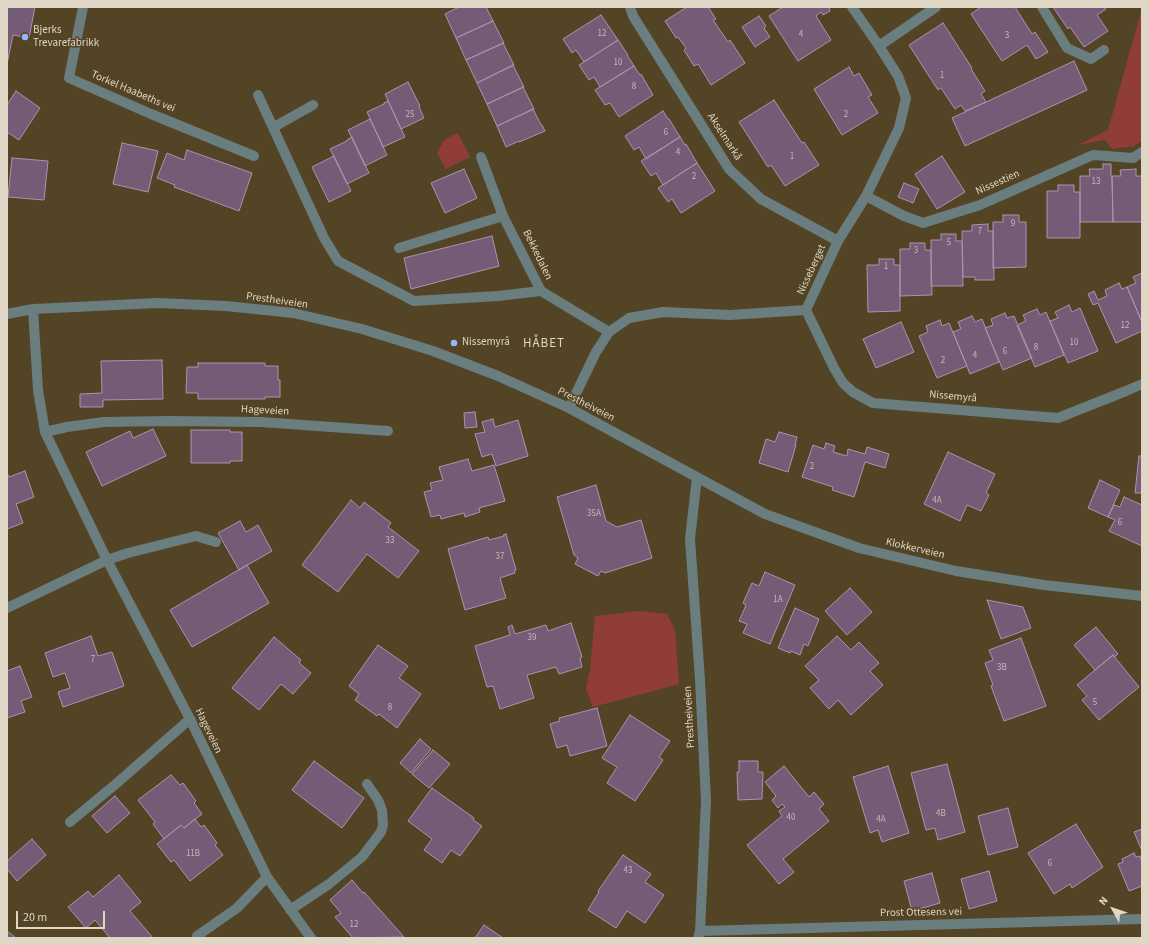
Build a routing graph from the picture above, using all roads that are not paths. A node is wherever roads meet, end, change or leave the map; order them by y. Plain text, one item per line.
1 (83, 7) edge
2 (630, 7) edge
3 (852, 7) edge
4 (936, 7) edge
5 (1042, 7) edge
6 (879, 46) junction
7 (1104, 50) dead end
8 (258, 95) dead end
9 (313, 105) dead end
10 (274, 127) junction
11 (1142, 152) edge
12 (254, 156) dead end
13 (481, 157) dead end
14 (866, 196) junction
15 (503, 216) junction
16 (838, 241) junction
17 (399, 248) dead end
18 (541, 291) junction
19 (33, 309) junction
20 (806, 310) junction
21 (7, 314) edge
22 (609, 332) junction
23 (1142, 384) edge
24 (569, 408) junction
25 (388, 431) dead end
26 (45, 432) junction
27 (697, 477) junction
28 (216, 542) dead end
29 (107, 560) junction
30 (1142, 596) edge
31 (7, 608) edge
32 (190, 719) junction
33 (367, 784) dead end
34 (70, 822) dead end
35 (267, 877) junction
36 (290, 910) junction
37 (1142, 919) edge
38 (699, 934) edge
39 (197, 936) dead end
40 (311, 938) edge

1 - 12 street, Torkel Haabeths vei
2 - 16 street, Akselmarkå
3 - 6 street, Nisseberget
4 - 6 street
5 - 7 street
6 - 14 street, Nisseberget
8 - 10 street
9 - 10 street
10 - 18 street
11 - 14 street, Nissestien
13 - 15 street, Bekkedalen
14 - 16 street, Nisseberget
15 - 17 street
15 - 18 street, Bekkedalen
16 - 20 street, Nisseberget
18 - 22 street, Bekkedalen
19 - 21 street, Prestheiveien
19 - 24 street, Prestheiveien
19 - 26 street, Hageveien
20 - 22 street, Nisseberget
20 - 23 street, Nissemyrå
22 - 24 street, Nisseberget
24 - 27 street, Prestheiveien
25 - 26 street, Hageveien
26 - 29 street, Hageveien
27 - 30 street, Klokkerveien
27 - 38 street, Prestheiveien
28 - 29 street
29 - 31 street
29 - 32 street, Hageveien
32 - 34 street
32 - 35 street, Hageveien
33 - 36 street
35 - 36 street, Hageveien
35 - 39 street
36 - 40 street, Hageveien
37 - 38 street, Prost Ottesens vei

